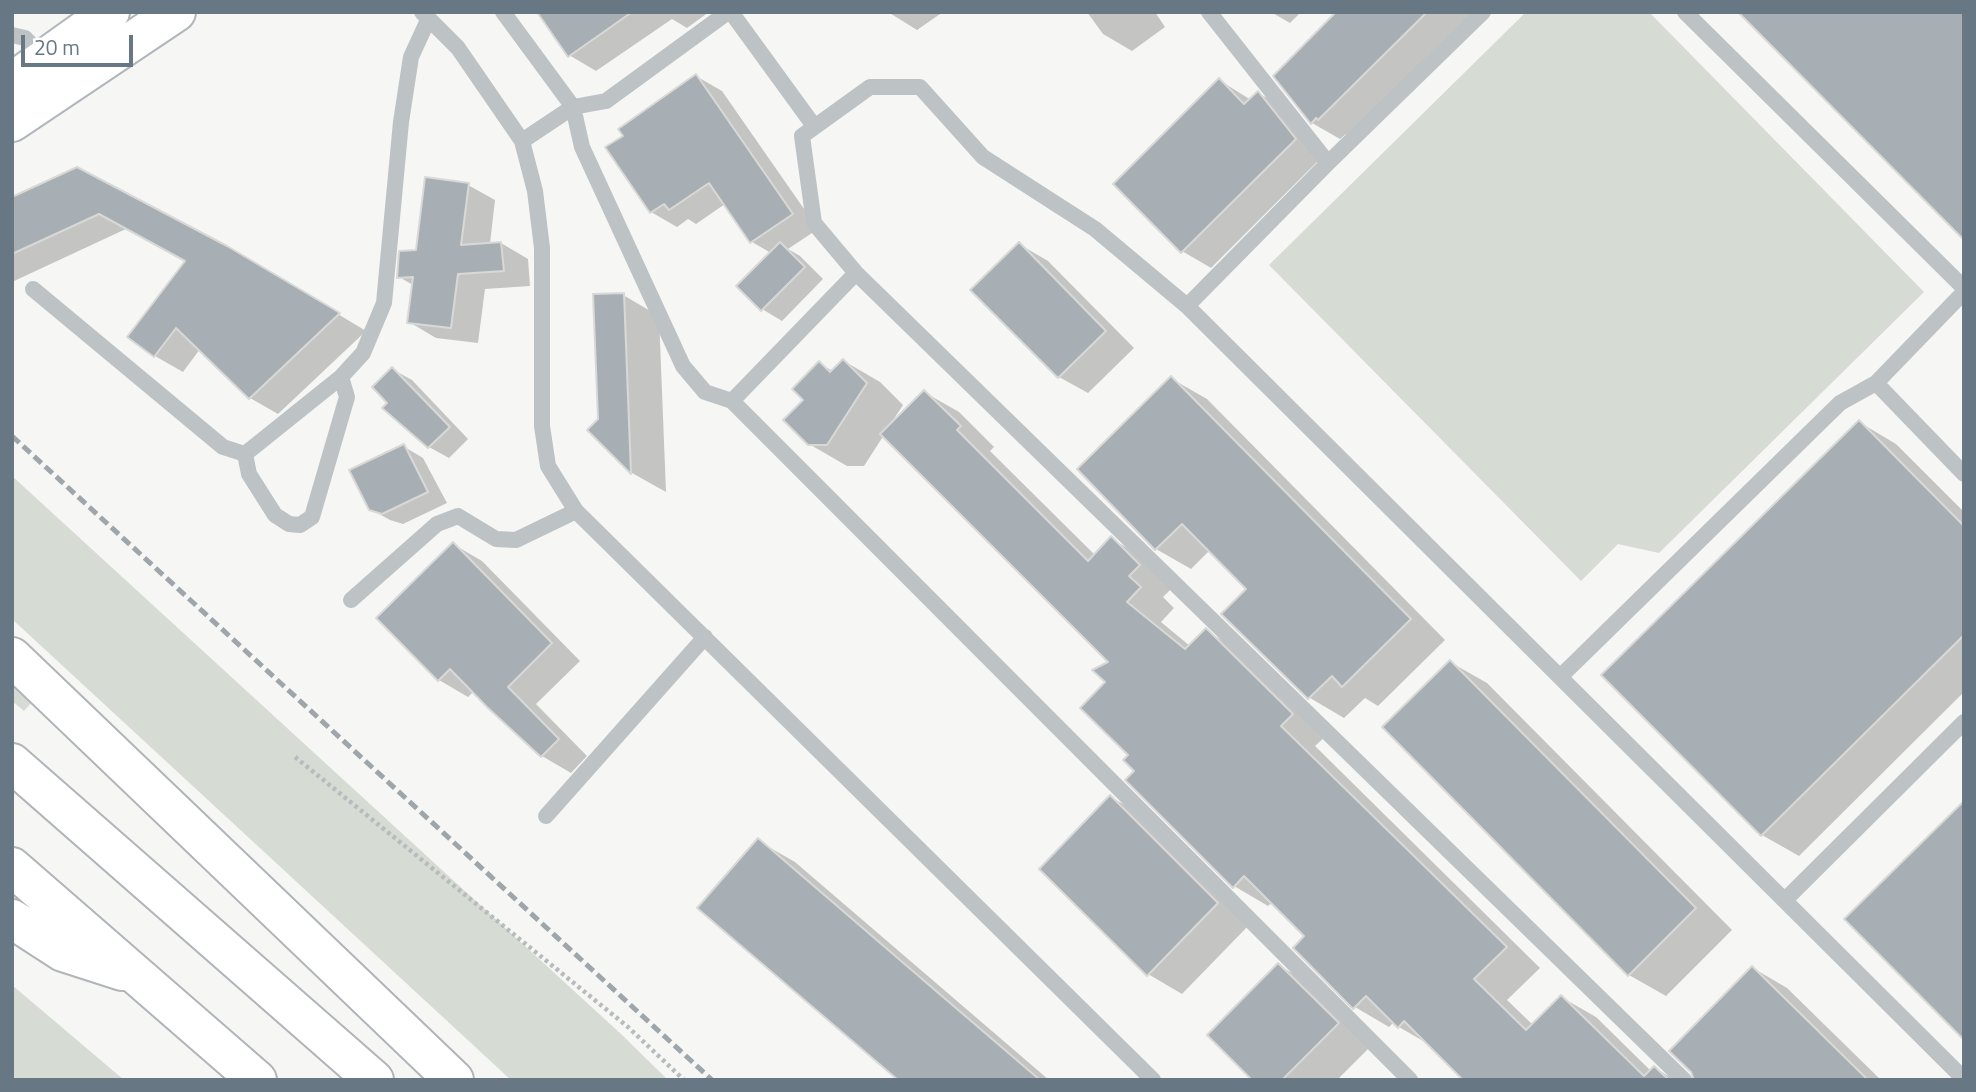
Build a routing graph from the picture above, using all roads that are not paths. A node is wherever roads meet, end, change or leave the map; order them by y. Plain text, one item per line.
1 (110, 12) edge
2 (176, 12) edge
3 (503, 12) edge
4 (729, 12) edge
5 (1209, 12) edge
6 (1483, 12) edge
7 (1685, 12) edge
8 (425, 16) edge
9 (12, 35) edge
10 (45, 58) junction
11 (13, 81) edge
12 (573, 107) junction
13 (12, 122) edge
14 (814, 126) junction
15 (522, 141) junction
16 (1328, 163) junction
17 (856, 273) junction
18 (33, 289) dead end
19 (1964, 290) edge
20 (1187, 306) junction
21 (341, 377) junction
22 (1876, 383) junction
23 (732, 401) junction
24 (245, 454) junction
25 (1964, 474) edge
26 (576, 510) junction
27 (351, 600) dead end
28 (705, 637) junction
29 (12, 657) edge
30 (1560, 677) junction
31 (1964, 722) edge
32 (12, 764) edge
33 (546, 816) dead end
34 (12, 867) edge
35 (1785, 900) junction
36 (12, 919) edge
37 (137, 976) junction
38 (1964, 1079) edge
39 (257, 1080) edge
40 (374, 1080) edge
41 (454, 1080) edge
42 (1153, 1080) edge
43 (1410, 1080) edge
44 (1684, 1080) edge

1 - 10 main road
2 - 13 main road
3 - 12 lane
4 - 12 lane
4 - 14 lane
5 - 16 lane
6 - 16 lane
7 - 19 lane
8 - 15 lane
8 - 21 lane
9 - 10 lane
10 - 11 main road
12 - 15 lane
12 - 23 lane
14 - 17 lane
14 - 20 lane
15 - 26 lane
16 - 20 lane
17 - 23 lane
17 - 44 lane
18 - 24 lane
19 - 22 lane
20 - 30 lane
21 - 24 lane
21 - 24 lane
22 - 25 lane
22 - 30 lane
23 - 43 lane
26 - 27 lane
26 - 28 lane
28 - 33 lane
28 - 42 lane
29 - 41 main road
30 - 35 lane
31 - 35 lane
32 - 40 main road
34 - 37 main road
35 - 38 lane
36 - 37 main road
37 - 39 main road

